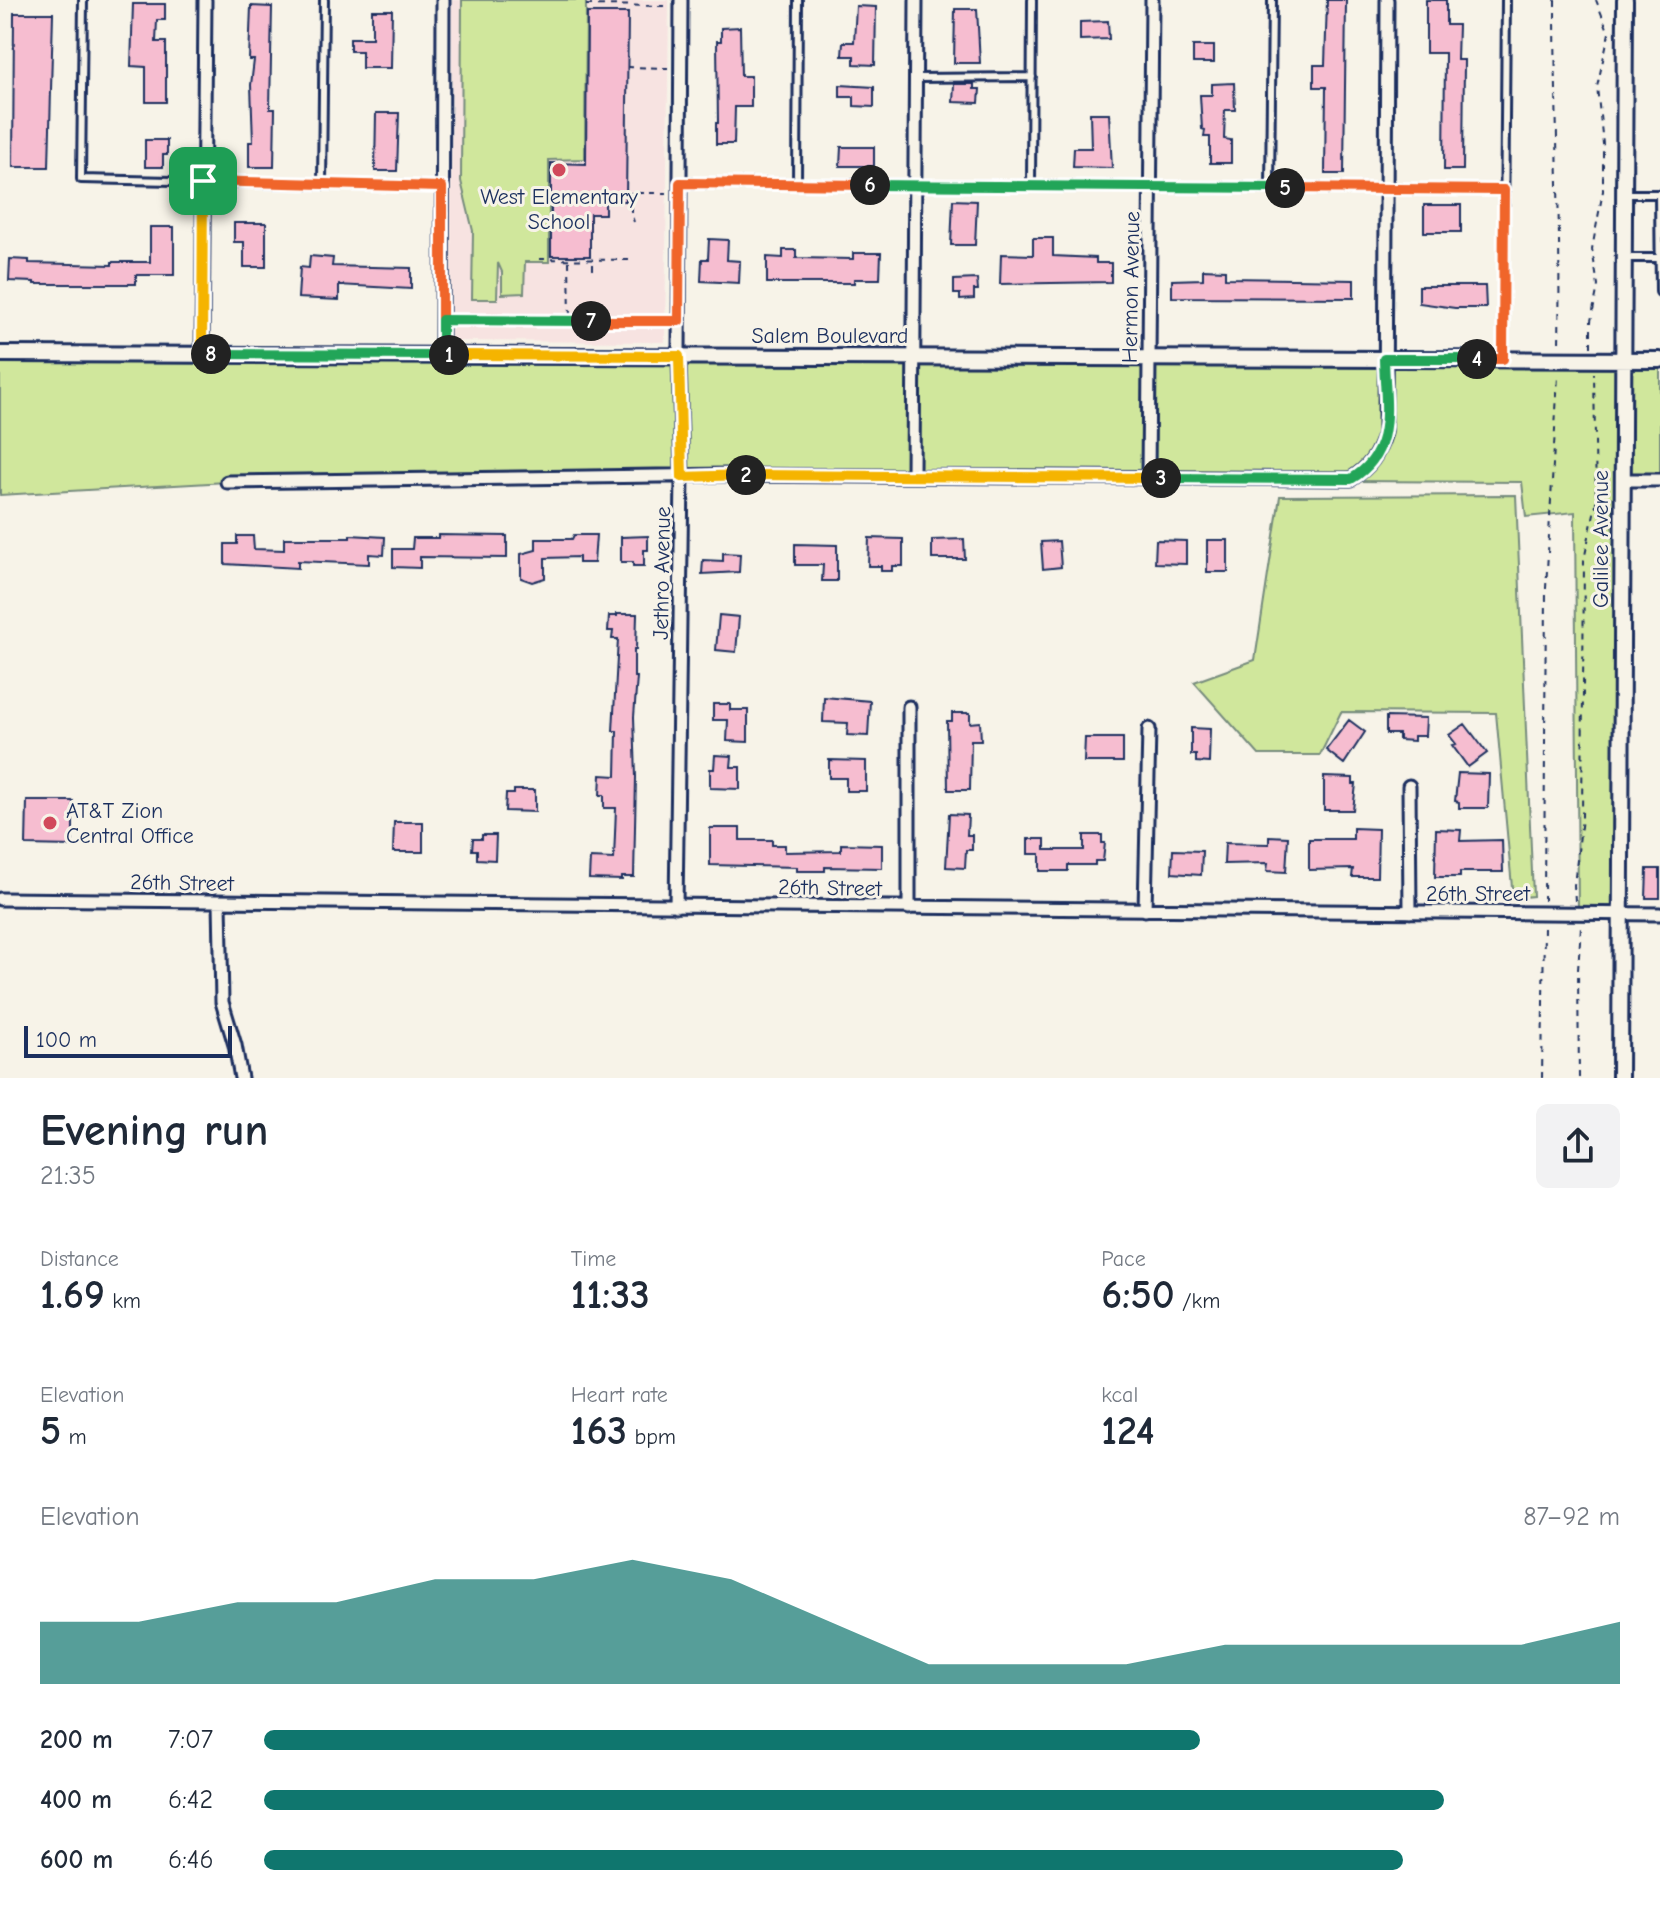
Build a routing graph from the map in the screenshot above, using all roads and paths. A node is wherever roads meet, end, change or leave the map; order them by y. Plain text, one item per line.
1 (83, 0) edge
2 (205, 0) edge
3 (324, 0) edge
4 (443, 0) edge
5 (611, 0) edge
6 (798, 0) edge
7 (916, 0) edge
8 (1032, 0) edge
9 (1152, 0) edge
10 (1272, 0) edge
11 (1387, 0) edge
12 (1506, 0) edge
13 (1555, 0) edge
14 (1596, 0) edge
15 (1625, 0) edge
16 (681, 3) edge
17 (586, 5) dead end
18 (607, 5) junction
19 (627, 67) dead end
20 (681, 68) junction
21 (1032, 77) junction
22 (915, 78) junction
23 (203, 181) junction
24 (322, 184) junction
25 (797, 184) junction
26 (914, 185) junction
27 (1031, 186) junction
28 (442, 187) junction
29 (1151, 187) junction
30 (680, 188) junction
31 (1270, 188) junction
32 (1385, 189) junction
33 (1504, 190) junction
34 (1624, 194) junction
35 (1660, 194) edge
36 (634, 222) dead end
37 (1624, 258) junction
38 (1658, 258) edge
39 (539, 259) dead end
40 (569, 260) junction
41 (593, 260) junction
42 (633, 260) dead end
43 (593, 270) dead end
44 (1660, 292) edge
45 (442, 320) junction
46 (570, 321) junction
47 (679, 321) junction
48 (1559, 348) dead end
49 (1592, 350) dead end
50 (0, 354) edge
51 (202, 354) junction
52 (442, 355) junction
53 (679, 356) junction
54 (914, 357) junction
55 (1149, 358) junction
56 (1384, 359) junction
57 (1503, 359) junction
58 (1623, 360) junction
59 (1660, 360) edge
60 (1558, 373) dead end
61 (1594, 375) dead end
62 (913, 476) junction
63 (682, 477) junction
64 (1148, 478) junction
65 (1622, 480) junction
66 (1660, 480) edge
67 (227, 482) dead end
68 (909, 707) dead end
69 (1149, 729) dead end
70 (1409, 786) dead end
71 (0, 899) edge
72 (220, 902) junction
73 (1576, 903) dead end
74 (1544, 904) dead end
75 (676, 906) junction
76 (909, 908) junction
77 (1145, 910) junction
78 (1410, 912) junction
79 (1620, 914) junction
80 (1660, 914) edge
81 (1544, 922) dead end
82 (1581, 924) dead end
83 (241, 1078) edge
84 (1542, 1078) edge
85 (1579, 1078) edge
86 (1620, 1078) edge

1 - 23 lane
2 - 23 street
3 - 24 lane
4 - 28 street
5 - 18 path
6 - 25 lane
7 - 22 street
8 - 21 lane
9 - 29 street, Hermon Avenue
10 - 31 lane
11 - 32 street
12 - 33 lane
13 - 48 path
14 - 49 path
15 - 34 street, Galilee Avenue
16 - 18 path
16 - 20 street, Jethro Avenue
17 - 18 path
19 - 20 path
20 - 30 street, Jethro Avenue
21 - 22 lane
21 - 27 lane
22 - 26 street
23 - 24 lane
23 - 51 street
24 - 28 lane
25 - 26 lane
25 - 30 lane
26 - 27 lane
26 - 54 street
27 - 29 lane
28 - 45 street
29 - 31 lane
29 - 55 street, Hermon Avenue
30 - 36 path
30 - 47 street, Jethro Avenue
31 - 32 lane
32 - 33 lane
32 - 56 street
33 - 57 lane
34 - 35 lane
34 - 37 street, Galilee Avenue
35 - 38 lane
37 - 38 lane
37 - 58 street, Galilee Avenue
38 - 44 lane
39 - 40 path
40 - 41 path
40 - 46 path
41 - 42 path
41 - 43 path
45 - 46 path
45 - 52 street
46 - 47 path
47 - 53 street, Jethro Avenue
50 - 51 street, Salem Boulevard
51 - 52 street, Salem Boulevard
52 - 53 street, Salem Boulevard
53 - 54 street, Salem Boulevard
53 - 63 street, Jethro Avenue
54 - 55 street, Salem Boulevard
54 - 62 street
55 - 56 street, Salem Boulevard
55 - 64 street, Hermon Avenue
56 - 57 street, Salem Boulevard
56 - 64 street
57 - 58 street, Salem Boulevard
58 - 59 street, Salem Boulevard
58 - 65 street, Galilee Avenue
60 - 74 path
61 - 73 path
62 - 63 street
62 - 64 street
63 - 67 street
63 - 75 street, Jethro Avenue
65 - 66 street
65 - 79 street, Galilee Avenue
68 - 76 street
69 - 77 street
70 - 78 street
71 - 72 street, 26th Street
72 - 75 street, 26th Street
72 - 83 street
75 - 76 street, 26th Street
76 - 77 street, 26th Street
77 - 78 street, 26th Street
78 - 79 street, 26th Street
79 - 80 street, 26th Street
79 - 86 street, Galilee Avenue
81 - 84 path
82 - 85 path

